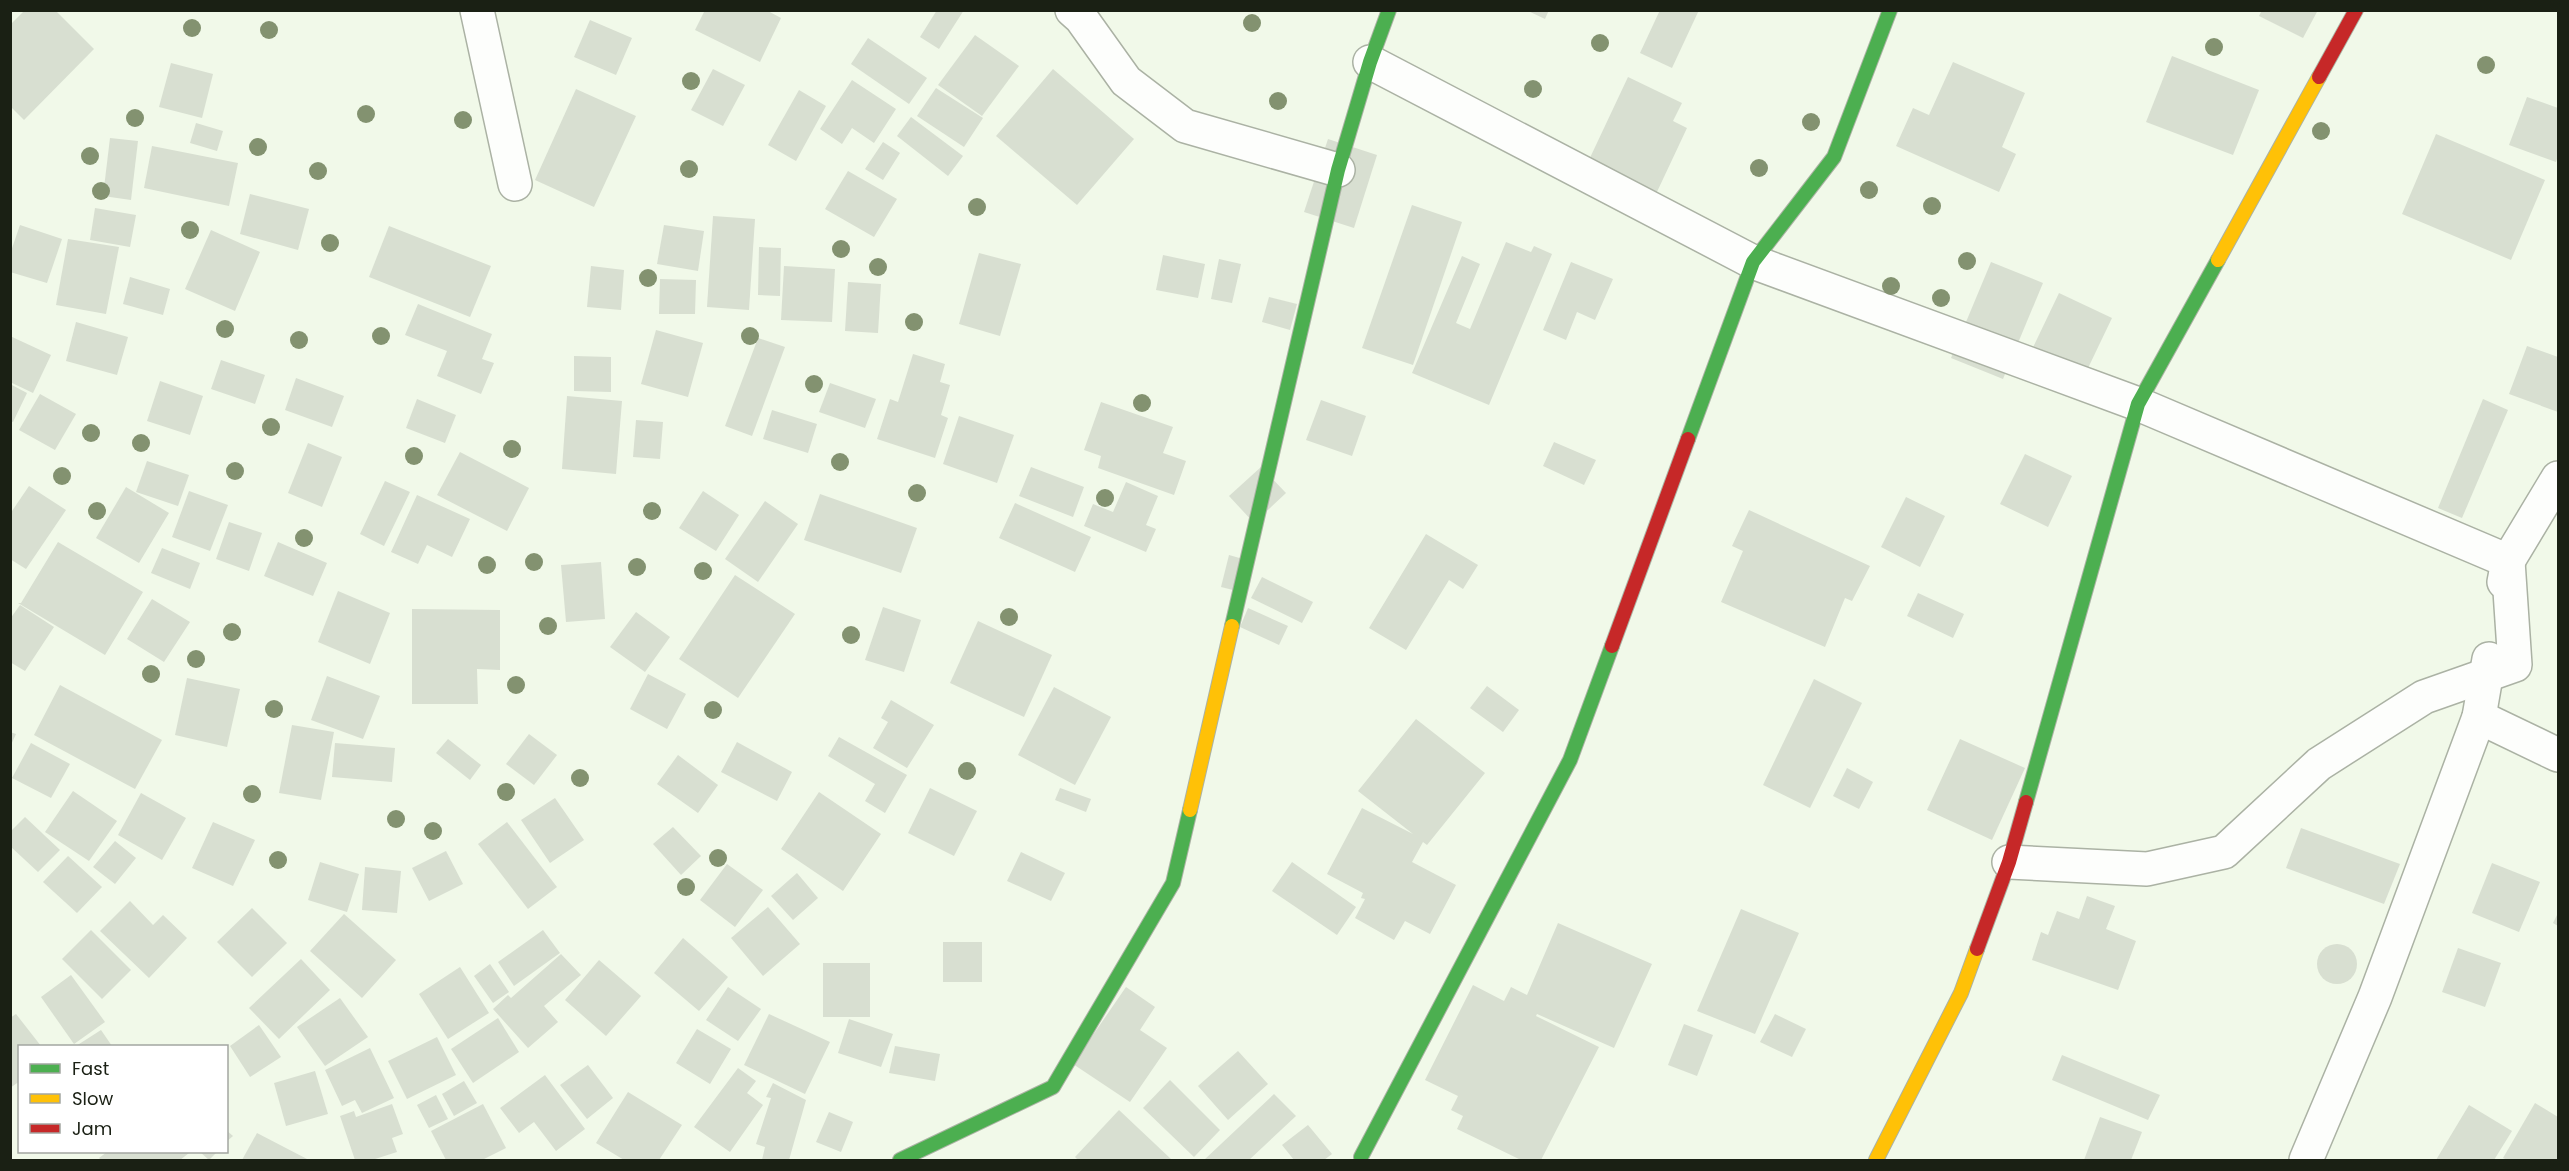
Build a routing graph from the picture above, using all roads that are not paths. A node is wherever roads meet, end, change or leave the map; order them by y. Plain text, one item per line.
1 (477, 10) edge
2 (1072, 10) edge
3 (1389, 10) edge
4 (1890, 10) edge
5 (2356, 10) edge
6 (1370, 62) junction
7 (1338, 170) junction
8 (515, 184) dead end
9 (1753, 262) junction
10 (2138, 404) junction
11 (2559, 478) edge
12 (2508, 561) junction
13 (2479, 717) junction
14 (2559, 755) edge
15 (2009, 862) junction
16 (1361, 1157) dead end
17 (900, 1161) edge
18 (1876, 1161) edge
19 (2306, 1161) edge

1 - 8 street
2 - 7 street
3 - 6 street
4 - 9 street
5 - 10 street
6 - 7 street
6 - 9 street
7 - 17 street
9 - 10 street
9 - 16 street
10 - 12 street
10 - 15 street
11 - 12 street
12 - 13 street
12 - 15 street
13 - 14 street
13 - 19 street
15 - 18 street

